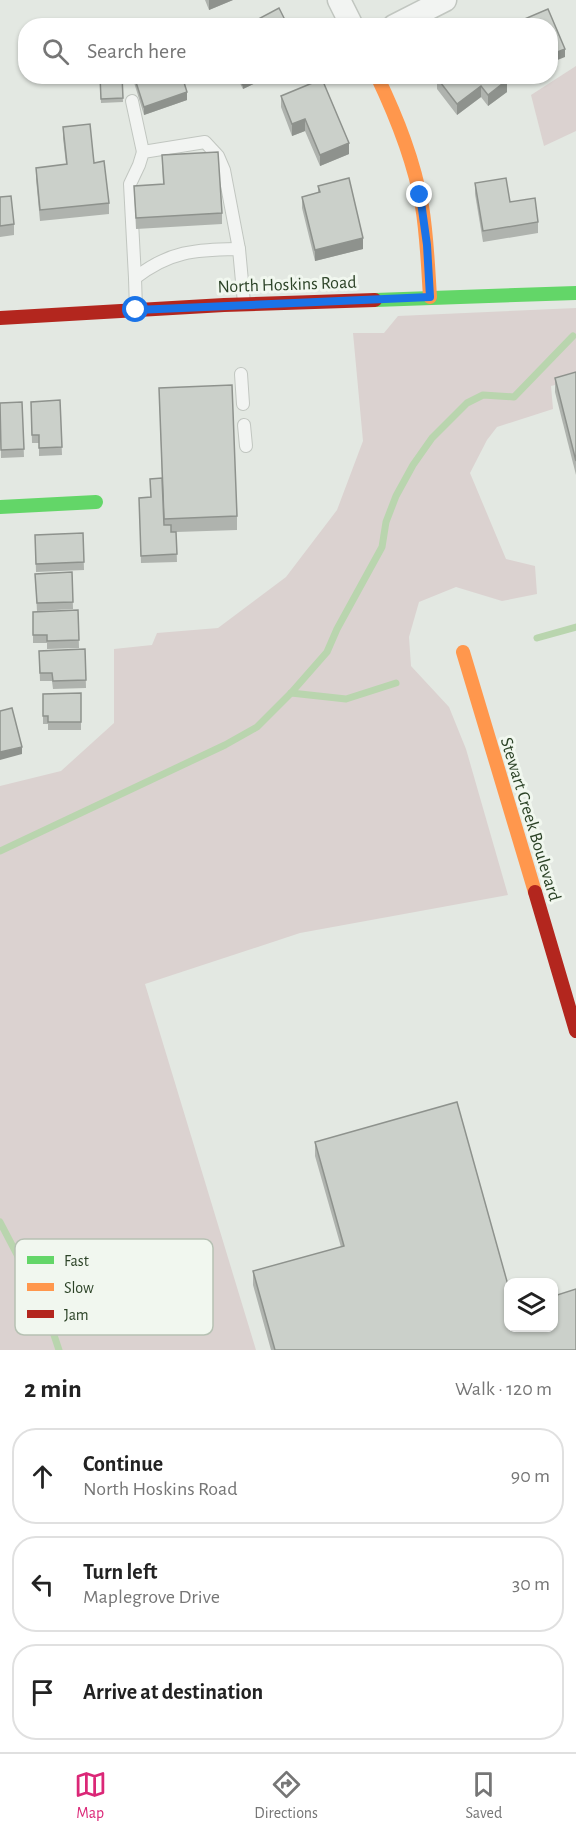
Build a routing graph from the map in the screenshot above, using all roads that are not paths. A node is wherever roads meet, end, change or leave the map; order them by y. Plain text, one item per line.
1 (339, 0) edge
2 (445, 0) edge
3 (348, 18) edge
4 (410, 18) edge
5 (381, 84) edge
6 (132, 101) dead end
7 (143, 152) junction
8 (239, 249) junction
9 (135, 278) junction
10 (576, 293) edge
11 (430, 297) junction
12 (244, 304) junction
13 (136, 310) junction
14 (0, 318) edge
15 (241, 374) dead end
16 (243, 404) dead end
17 (244, 424) dead end
18 (246, 446) dead end
19 (96, 502) dead end
20 (0, 507) edge
21 (463, 652) dead end
22 (576, 1031) edge

1 - 3 street
2 - 4 street
5 - 11 street
6 - 7 lane
7 - 8 lane
7 - 9 lane
8 - 9 lane
8 - 12 lane
9 - 13 lane
10 - 11 street, North Hoskins Road
11 - 12 street, North Hoskins Road
12 - 13 street, North Hoskins Road
13 - 14 street, North Hoskins Road
15 - 16 lane
17 - 18 lane
19 - 20 street
21 - 22 street, Stewart Creek Boulevard

